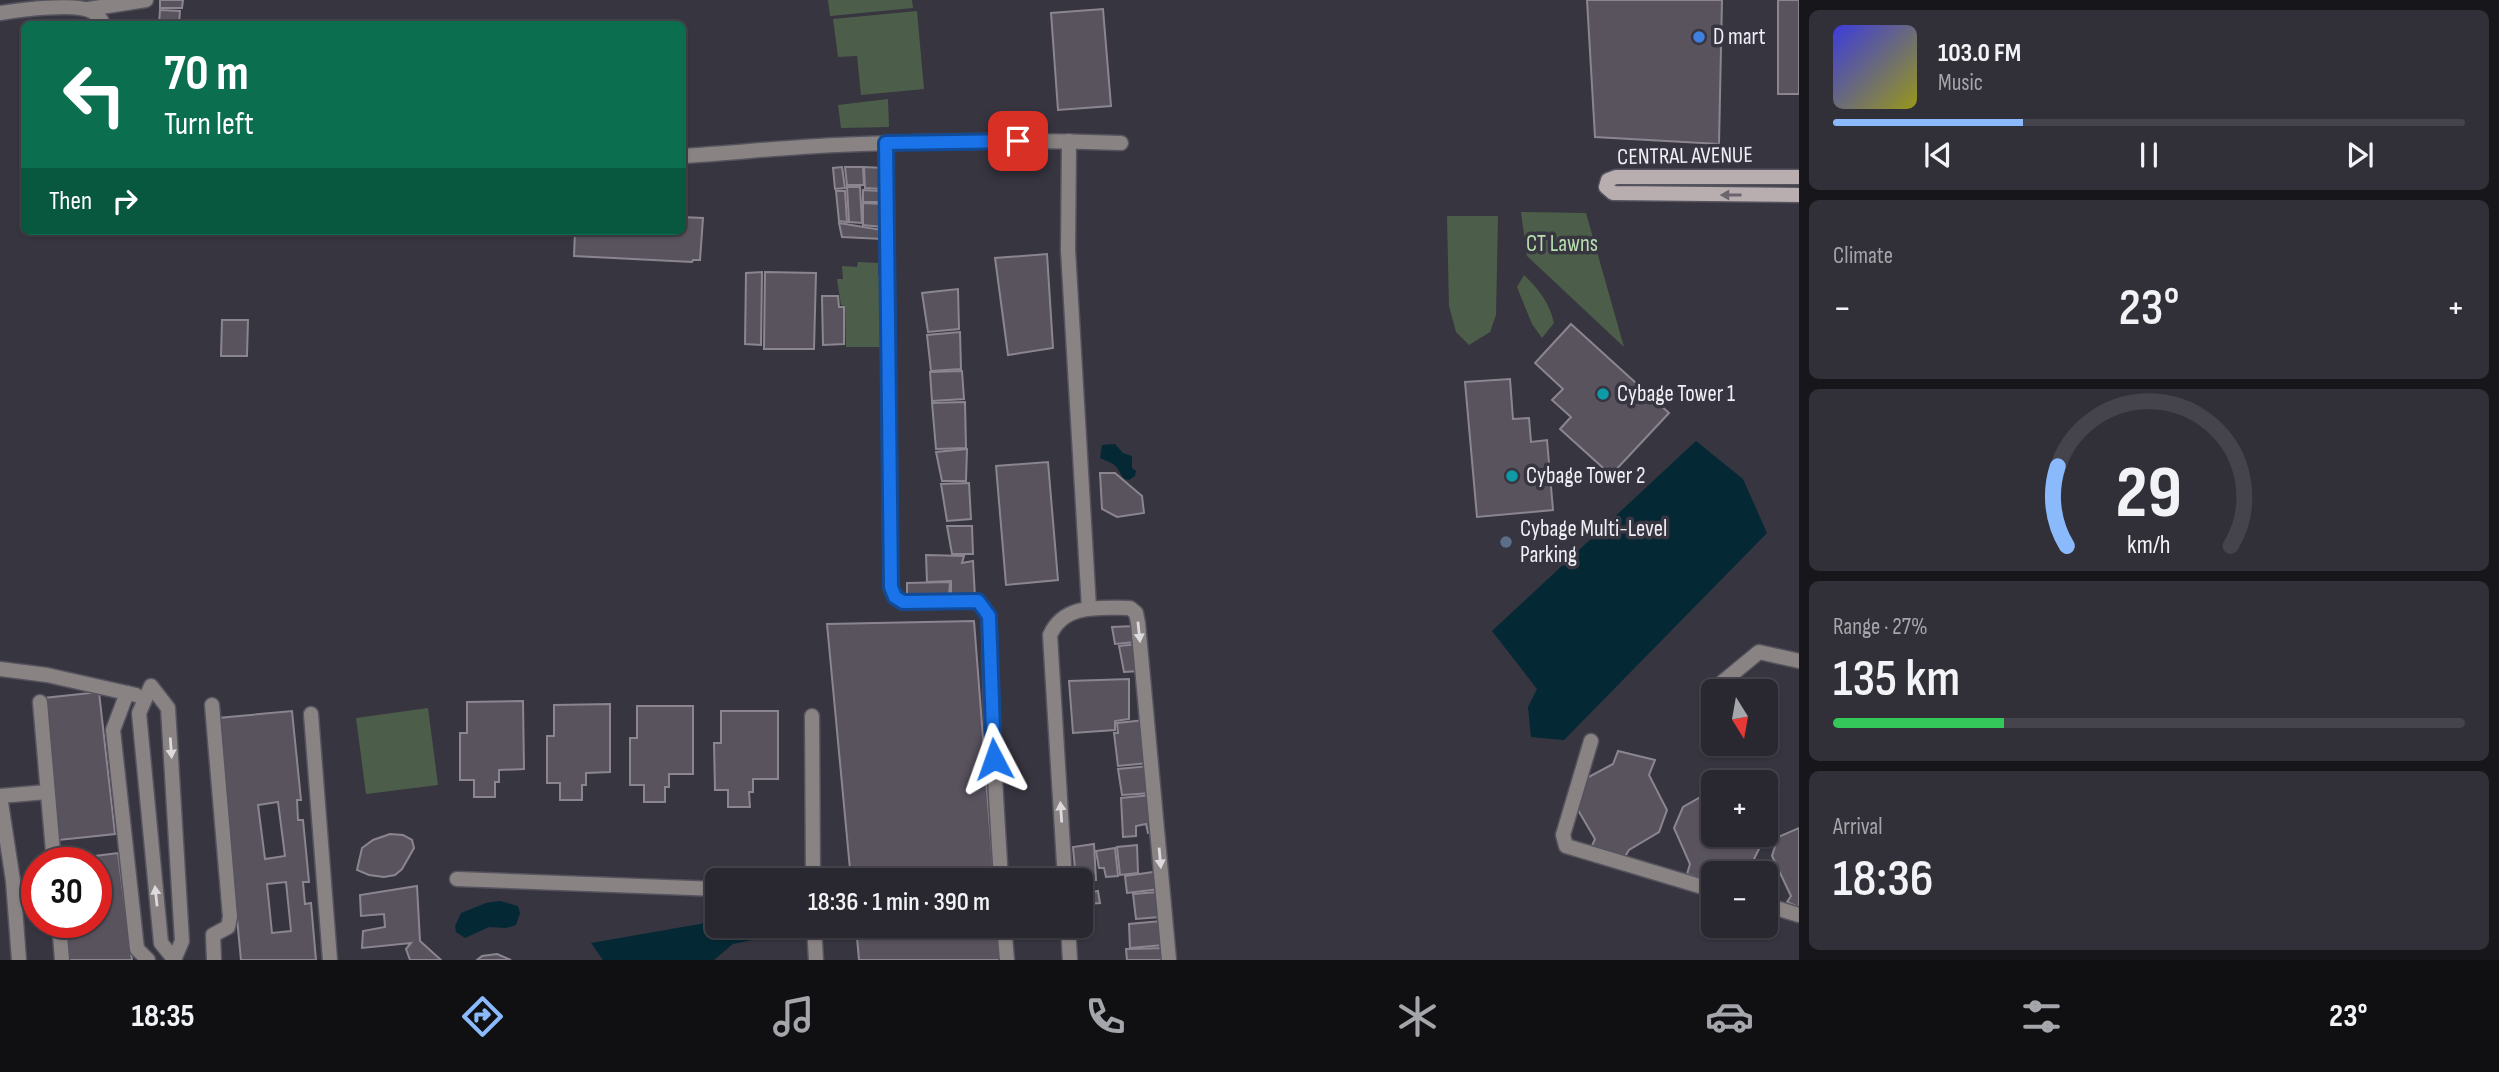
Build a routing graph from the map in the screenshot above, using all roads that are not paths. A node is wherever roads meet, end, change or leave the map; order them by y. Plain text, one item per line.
1 (146, 0) edge
2 (45, 4) edge
3 (88, 9) junction
4 (0, 13) edge
5 (101, 21) edge
6 (1069, 141) junction
7 (886, 143) junction
8 (1121, 143) dead end
9 (686, 156) edge
10 (1781, 177) junction
11 (1799, 177) edge
12 (1781, 195) junction
13 (1799, 195) edge
14 (1089, 608) junction
15 (1799, 661) edge
16 (0, 669) edge
17 (1726, 679) edge
18 (127, 693) junction
19 (146, 697) junction
20 (40, 702) dead end
21 (212, 705) dead end
22 (310, 714) dead end
23 (812, 716) dead end
24 (1591, 741) dead end
25 (47, 792) junction
26 (0, 796) edge
27 (1, 813) edge
28 (52, 847) edge
29 (813, 868) edge
30 (1001, 868) edge
31 (1064, 868) edge
32 (457, 879) dead end
33 (1701, 886) edge
34 (705, 889) edge
35 (1778, 909) edge
36 (1799, 915) edge
37 (60, 938) edge
38 (815, 938) edge
39 (1005, 938) edge
40 (1069, 938) edge
41 (174, 959) edge
42 (19, 960) edge
43 (62, 960) edge
44 (148, 960) edge
45 (214, 960) edge
46 (330, 960) edge
47 (816, 960) edge
48 (1007, 960) edge
49 (1070, 960) edge
50 (1169, 960) edge

1 - 3 street
2 - 3 street
2 - 4 street
3 - 5 street
6 - 7 street
6 - 8 street
6 - 14 street
7 - 9 street
7 - 30 street
10 - 11 street, CENTRAL AVENUE
10 - 12 street
12 -> 10 street, CENTRAL AVENUE
12 - 13 street, CENTRAL AVENUE
31 -> 14 street
14 -> 50 street
15 - 17 street
16 - 18 street
18 - 19 street
18 - 44 street
41 -> 19 street
19 -> 41 street
20 - 25 street
21 - 45 street
22 - 46 street
23 - 29 street
24 - 33 street
25 - 26 street
25 - 28 street
26 - 27 street
27 - 42 street
32 - 34 street
35 - 36 street
37 - 43 street
38 - 47 street
39 - 48 street
40 - 49 street

